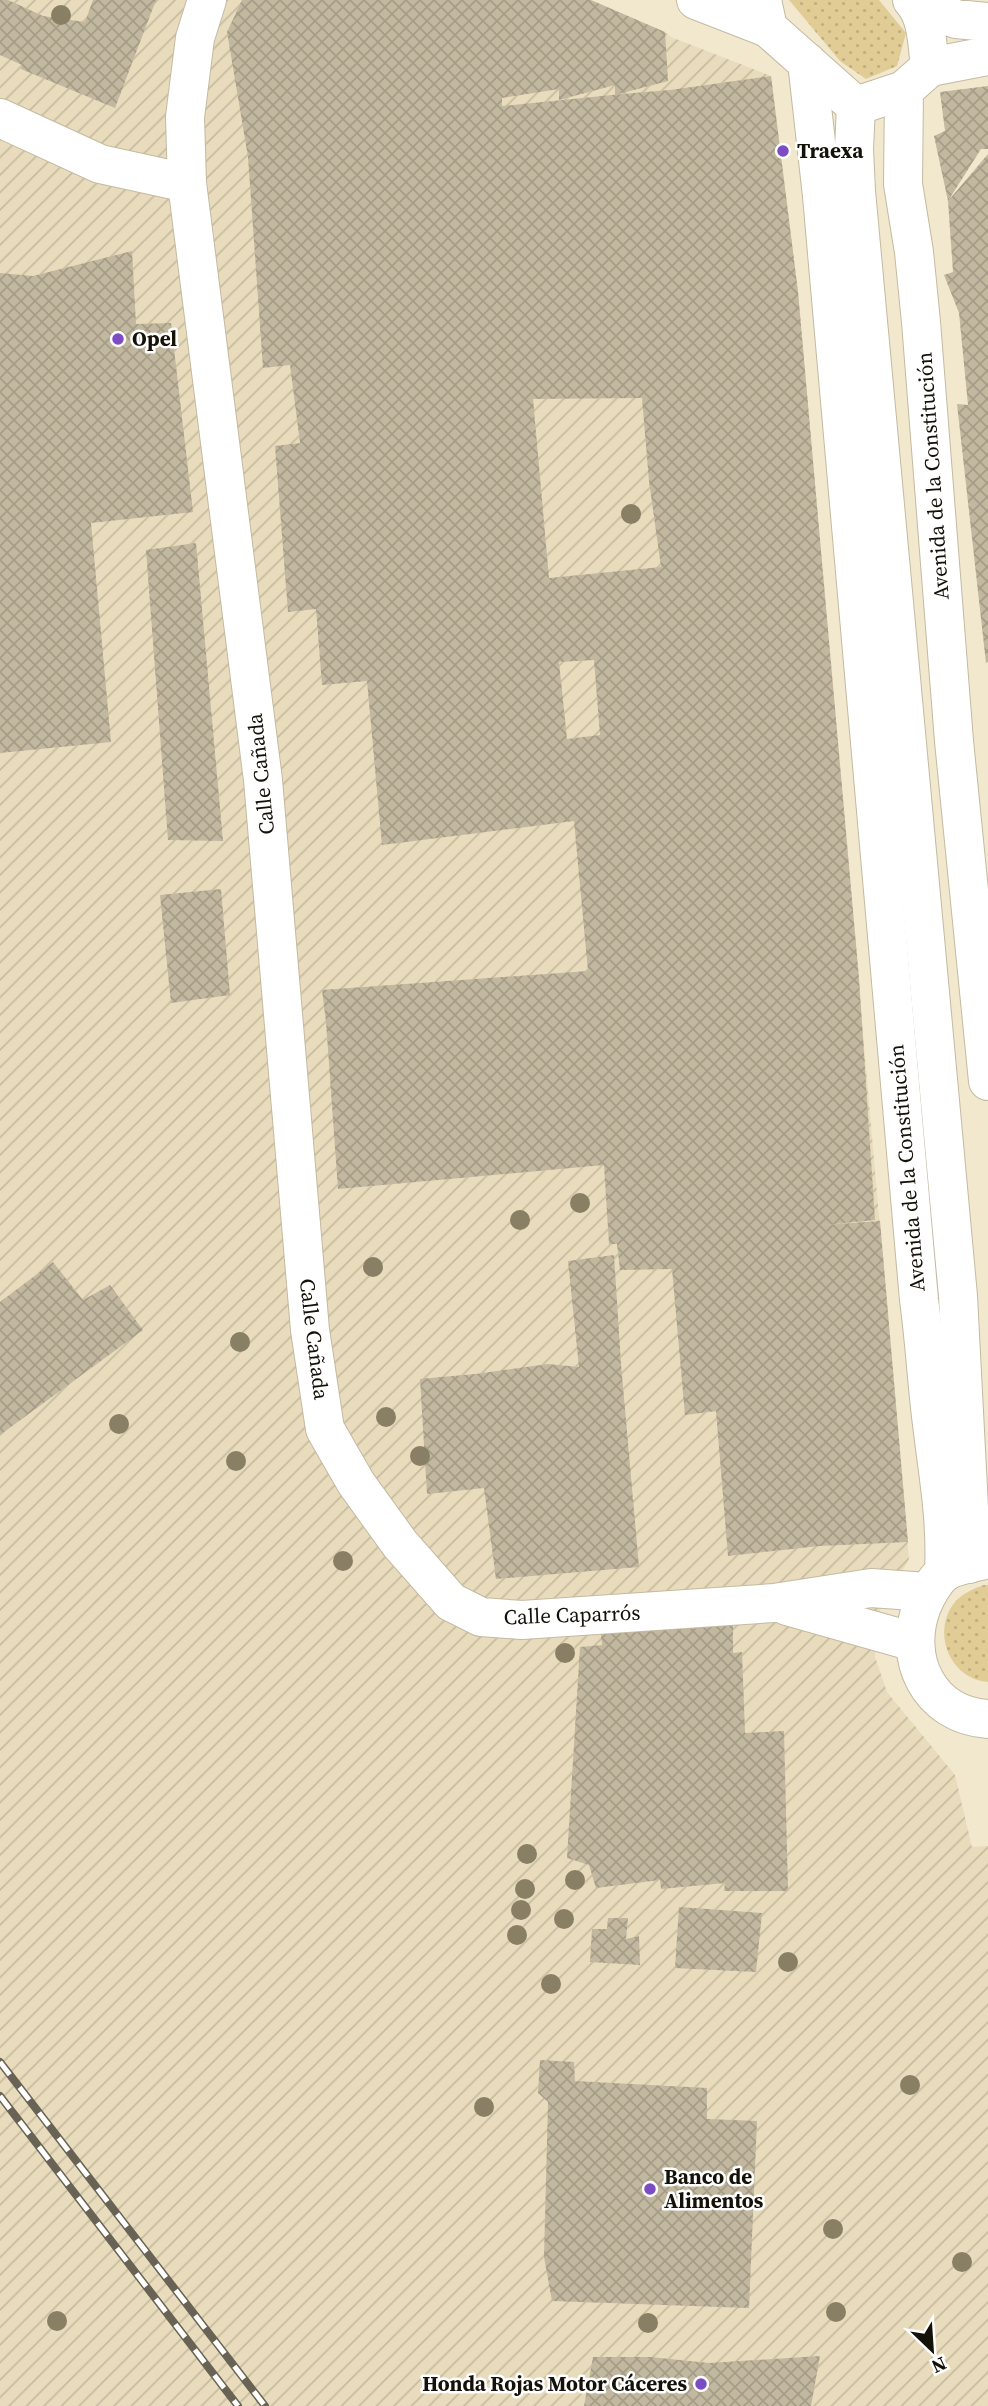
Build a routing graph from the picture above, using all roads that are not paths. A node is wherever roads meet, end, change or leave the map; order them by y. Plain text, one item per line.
1 (207, 0) edge
2 (696, 0) edge
3 (914, 2) edge
4 (765, 14) edge
5 (988, 22) edge
6 (988, 56) edge
7 (807, 62) junction
8 (917, 79) junction
9 (856, 106) junction
10 (0, 118) edge
11 (187, 183) junction
12 (878, 620) junction
13 (882, 689) junction
14 (908, 754) junction
15 (872, 764) junction
16 (913, 812) junction
17 (960, 876) junction
18 (927, 965) junction
19 (988, 1080) edge
20 (400, 1544) joint
21 (957, 1572) edge
22 (774, 1603) junction
23 (914, 1642) junction
24 (984, 1726) edge

1 - 11 street, Calle Cañada
2 - 4 street
3 - 5 street
3 - 8 street, Avenida de la Constitución
4 - 7 street
6 - 8 street
7 - 9 street
7 - 12 street, Avenida de la Constitución
8 - 9 street
8 - 17 street, Avenida de la Constitución
9 - 12 street, Avenida de la Constitución
10 - 11 street
11 - 20 street, Calle Cañada
12 - 13 street, Avenida de la Constitución
12 - 14 street, Avenida de la Constitución
12 - 15 street, Avenida de la Constitución
13 - 14 street, Avenida de la Constitución
13 - 15 street, Avenida de la Constitución
14 - 16 street, Avenida de la Constitución
15 - 21 street, Avenida de la Constitución
16 - 17 street
16 - 18 street, Avenida de la Constitución
17 - 18 street, Avenida de la Constitución
17 - 19 street
18 - 21 street, Avenida de la Constitución
20 - 22 street, Calle Caparrós
21 - 22 street, Calle Caparrós
21 - 23 street
22 - 23 street, Calle Caparrós
23 - 24 street

